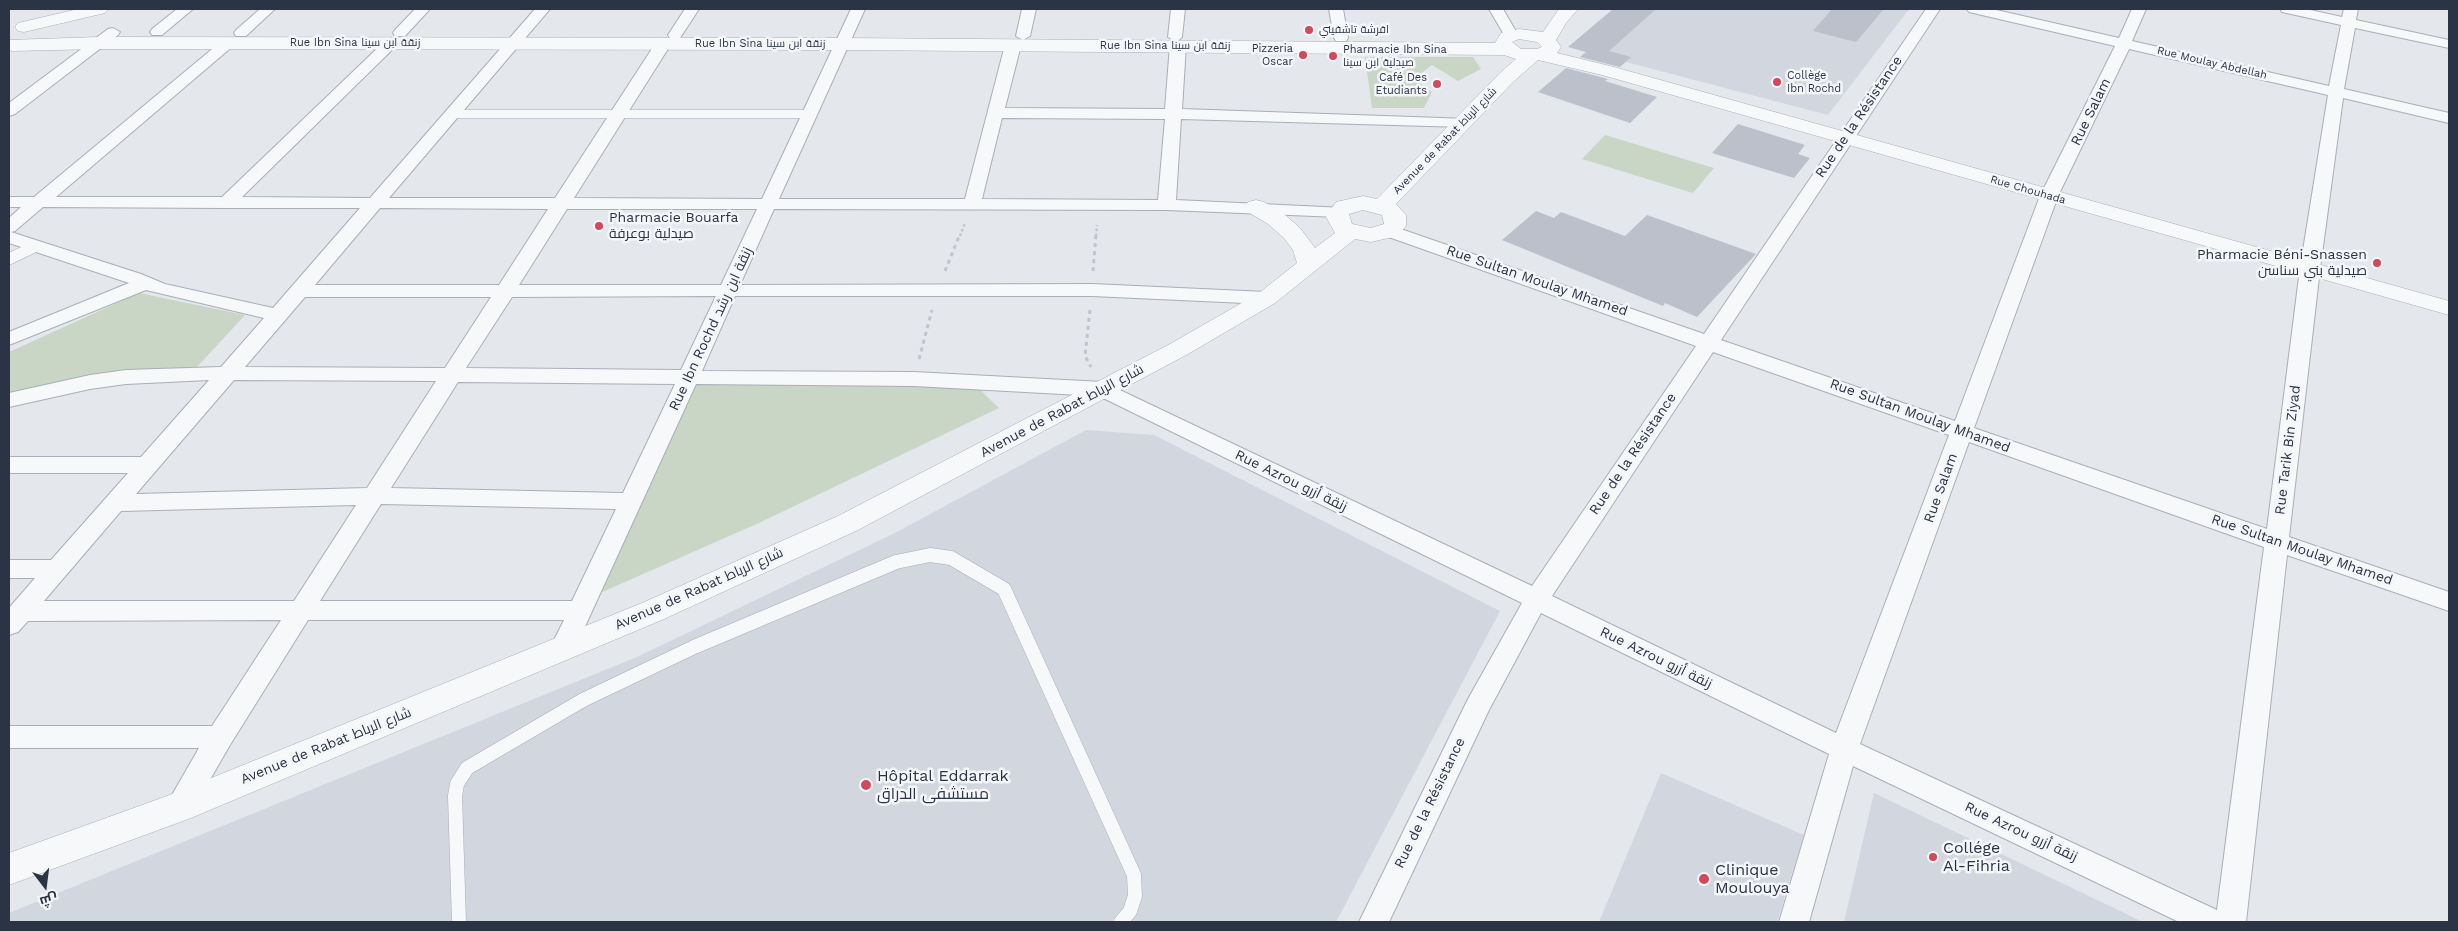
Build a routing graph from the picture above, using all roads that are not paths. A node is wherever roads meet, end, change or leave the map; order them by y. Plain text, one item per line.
1 (99, 9) edge
2 (114, 9) edge
3 (186, 9) edge
4 (268, 9) edge
5 (423, 9) edge
6 (543, 9) edge
7 (692, 9) edge
8 (858, 9) edge
9 (1029, 9) edge
10 (1178, 9) edge
11 (1336, 9) edge
12 (1496, 9) edge
13 (1933, 9) edge
14 (1974, 9) edge
15 (2139, 9) edge
16 (2287, 9) edge
17 (1564, 14) edge
18 (2350, 15) edge
19 (157, 32) junction
20 (18, 36) edge
21 (98, 36) junction
22 (234, 38) junction
23 (395, 38) junction
24 (1341, 38) junction
25 (517, 39) junction
26 (669, 39) junction
27 (844, 40) junction
28 (1018, 41) junction
29 (1177, 41) junction
30 (1512, 42) junction
31 (2124, 43) junction
32 (2449, 44) edge
33 (1469, 49) junction
34 (1543, 49) junction
35 (1498, 74) junction
36 (2336, 92) junction
37 (12, 104) edge
38 (996, 113) junction
39 (451, 114) junction
40 (619, 114) junction
41 (810, 114) junction
42 (1172, 114) junction
43 (2449, 118) edge
44 (1464, 122) junction
45 (1844, 139) junction
46 (2050, 196) junction
47 (9, 202) edge
48 (36, 202) junction
49 (226, 203) junction
50 (374, 204) junction
51 (561, 204) junction
52 (768, 204) junction
53 (972, 205) junction
54 (1167, 205) junction
55 (1382, 206) junction
56 (1256, 207) junction
57 (1345, 222) junction
58 (9, 227) edge
59 (1390, 231) junction
60 (9, 237) edge
61 (34, 247) junction
62 (9, 259) edge
63 (1310, 266) junction
64 (2310, 269) junction
65 (144, 284) junction
66 (506, 290) junction
67 (298, 291) junction
68 (728, 292) junction
69 (1267, 298) junction
70 (2449, 308) edge
71 (278, 315) junction
72 (9, 339) edge
73 (1709, 341) junction
74 (227, 374) junction
75 (452, 374) junction
76 (688, 379) junction
77 (1103, 390) junction
78 (9, 400) edge
79 (1962, 431) junction
80 (148, 465) junction
81 (9, 466) edge
82 (374, 496) junction
83 (632, 501) junction
84 (115, 503) junction
85 (2277, 542) junction
86 (9, 569) edge
87 (57, 569) junction
88 (1536, 600) junction
89 (2449, 602) edge
90 (302, 609) junction
91 (582, 610) junction
92 (15, 618) edge
93 (563, 648) junction
94 (9, 737) edge
95 (220, 737) junction
96 (1844, 749) junction
97 (179, 807) junction
98 (9, 869) edge
99 (459, 922) edge
100 (1121, 922) edge
101 (1374, 922) edge
102 (1794, 922) edge
103 (2210, 922) edge
104 (2231, 922) edge

1 - 20 street
2 - 21 street
3 - 19 street
4 - 22 street
5 - 23 street
6 - 25 street
7 - 26 street
8 - 27 street, Rue Ibn Rochd زنقة ابن رشد
9 - 28 street
10 - 29 street
11 - 24 street
12 - 30 street
13 - 45 street, Rue de la Résistance
14 - 31 street, Rue Moulay Abdellah
15 - 31 street, Rue Salam
16 - 18 street
17 - 30 street, Avenue de Rabat شارع الرباط
17 - 34 street, Avenue de Rabat شارع الرباط
18 - 32 street
18 - 36 street, Rue Tarik Bin Ziyad
19 - 21 street, Rue Ibn Sina زنقة ابن سينا
19 - 22 street, Rue Ibn Sina زنقة ابن سينا
20 - 21 street, Rue Ibn Sina زنقة ابن سينا
20 - 21 street, Rue Ibn Sina زنقة ابن سينا
21 - 22 street, Rue Ibn Sina زنقة ابن سينا
21 - 37 street
22 - 23 street, Rue Ibn Sina زنقة ابن سينا
22 - 48 street
23 - 25 street, Rue Ibn Sina زنقة ابن سينا
23 - 49 street
24 - 29 street, Rue Ibn Sina زنقة ابن سينا
24 - 30 street, Rue Ibn Sina زنقة ابن سينا
25 - 26 street, Rue Ibn Sina زنقة ابن سينا
25 - 39 street
26 - 27 street, Rue Ibn Sina زنقة ابن سينا
26 - 40 street
27 - 28 street, Rue Ibn Sina زنقة ابن سينا
27 - 41 street, Rue Ibn Rochd زنقة ابن رشد
28 - 29 street, Rue Ibn Sina زنقة ابن سينا
28 - 38 street
29 - 33 street, Rue Ibn Sina زنقة ابن سينا
29 - 42 street
30 - 33 street, Rue Ibn Sina زنقة ابن سينا
30 - 34 street, Rue Chouhada
30 - 35 street, Avenue de Rabat شارع الرباط
31 - 36 street, Rue Moulay Abdellah
31 - 46 street, Rue Salam
33 - 35 street
34 - 35 street, Avenue de Rabat شارع الرباط
34 - 45 street, Rue Chouhada
35 - 44 street, Avenue de Rabat شارع الرباط
36 - 43 street, Rue Moulay Abdellah
36 - 64 street, Rue Tarik Bin Ziyad
38 - 42 street
38 - 53 street
39 - 40 lane
39 - 50 street
40 - 41 lane
40 - 51 street
41 - 52 street, Rue Ibn Rochd زنقة ابن رشد
42 - 44 street
42 - 54 street
44 - 55 street, Avenue de Rabat شارع الرباط
45 - 46 street, Rue Chouhada
45 - 73 street, Rue de la Résistance
46 - 64 street, Rue Chouhada
46 - 79 street, Rue Salam
47 - 48 street
48 - 49 street
48 - 58 street
49 - 50 street
50 - 51 street
50 - 67 street
51 - 52 street
51 - 66 street
52 - 53 street
52 - 68 street, Rue Ibn Rochd زنقة ابن رشد
53 - 54 street
54 - 56 street
55 - 57 street, Avenue de Rabat شارع الرباط
55 - 59 street
56 - 57 street
56 - 63 street
57 - 59 street
57 - 63 street, Avenue de Rabat شارع الرباط
59 - 73 street, Rue Sultan Moulay Mhamed
60 - 61 street
61 - 62 lane
61 - 65 street
63 - 69 street, Avenue de Rabat شارع الرباط
64 - 70 street, Rue Chouhada
64 - 85 street, Rue Tarik Bin Ziyad
65 - 71 street
65 - 72 street
66 - 67 street
66 - 68 street
66 - 75 street
67 - 71 street
68 - 69 street
68 - 76 street, Rue Ibn Rochd زنقة ابن رشد
69 - 77 street, Avenue de Rabat شارع الرباط
71 - 74 street
73 - 79 street, Rue Sultan Moulay Mhamed
73 - 88 street, Rue de la Résistance
74 - 75 street
74 - 78 street
74 - 80 street
75 - 76 street
75 - 82 street
76 - 77 street
76 - 83 street, Rue Ibn Rochd زنقة ابن رشد
77 - 88 street, Rue Azrou زنقة أزرو
77 - 93 street, Avenue de Rabat شارع الرباط
79 - 85 street, Rue Sultan Moulay Mhamed
79 - 96 street, Rue Salam
80 - 81 street
80 - 84 street
82 - 83 street
82 - 84 street
82 - 90 street
83 - 91 street, Rue Ibn Rochd زنقة ابن رشد
84 - 87 street
85 - 89 street, Rue Sultan Moulay Mhamed
85 - 104 street, Rue Tarik Bin Ziyad
86 - 87 street
87 - 92 street
88 - 96 street, Rue Azrou زنقة أزرو
88 - 101 street, Rue de la Résistance
90 - 91 street
90 - 92 street
90 - 95 street
91 - 93 street, Rue Ibn Rochd زنقة ابن رشد
93 - 97 street, Avenue de Rabat شارع الرباط
94 - 95 street
95 - 97 street
96 - 102 street, Rue Salam
96 - 103 street, Rue Azrou زنقة أزرو
97 - 98 street, Avenue de Rabat شارع الرباط
99 - 100 lane

